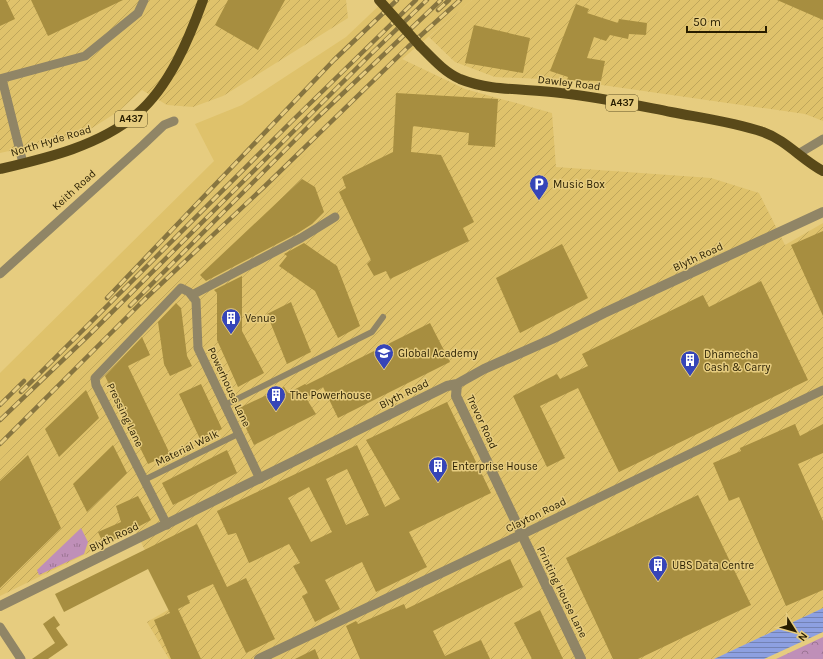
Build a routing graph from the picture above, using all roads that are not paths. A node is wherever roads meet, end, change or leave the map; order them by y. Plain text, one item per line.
1 (144, 0) edge
2 (203, 0) edge
3 (379, 0) edge
4 (1, 79) edge
5 (174, 121) dead end
6 (823, 139) edge
7 (798, 154) junction
8 (23, 163) junction
9 (0, 169) edge
10 (823, 172) edge
11 (823, 212) edge
12 (335, 217) dead end
13 (0, 274) edge
14 (192, 295) junction
15 (383, 317) dead end
16 (456, 384) junction
17 (823, 390) edge
18 (224, 405) junction
19 (238, 434) junction
20 (260, 479) junction
21 (144, 480) junction
22 (167, 525) junction
23 (521, 535) junction
24 (0, 606) edge
25 (0, 627) edge
26 (21, 659) edge
27 (259, 659) edge
28 (581, 659) edge

1 - 4 street
2 - 8 main road, North Hyde Road / A437
3 - 7 main road, Dawley Road / A437, bridge
4 - 8 street
5 - 13 street, Keith Road
6 - 7 street
7 - 10 main road, Dawley Road / A437
8 - 9 main road, North Hyde Road / A437
11 - 16 street, Blyth Road
12 - 14 street
14 - 18 street, Powerhouse Lane
14 - 21 street, Pressing Lane
15 - 18 street
16 - 20 street, Blyth Road
16 - 23 street, Trevor Road
17 - 23 street, Clayton Road
18 - 19 street, Powerhouse Lane
19 - 20 street, Powerhouse Lane
19 - 21 street, Material Walk
20 - 22 street, Blyth Road
21 - 22 street, Pressing Lane
22 - 24 street, Blyth Road
23 - 27 street, Clayton Road
23 - 28 street, Printing House Lane
25 - 26 street

